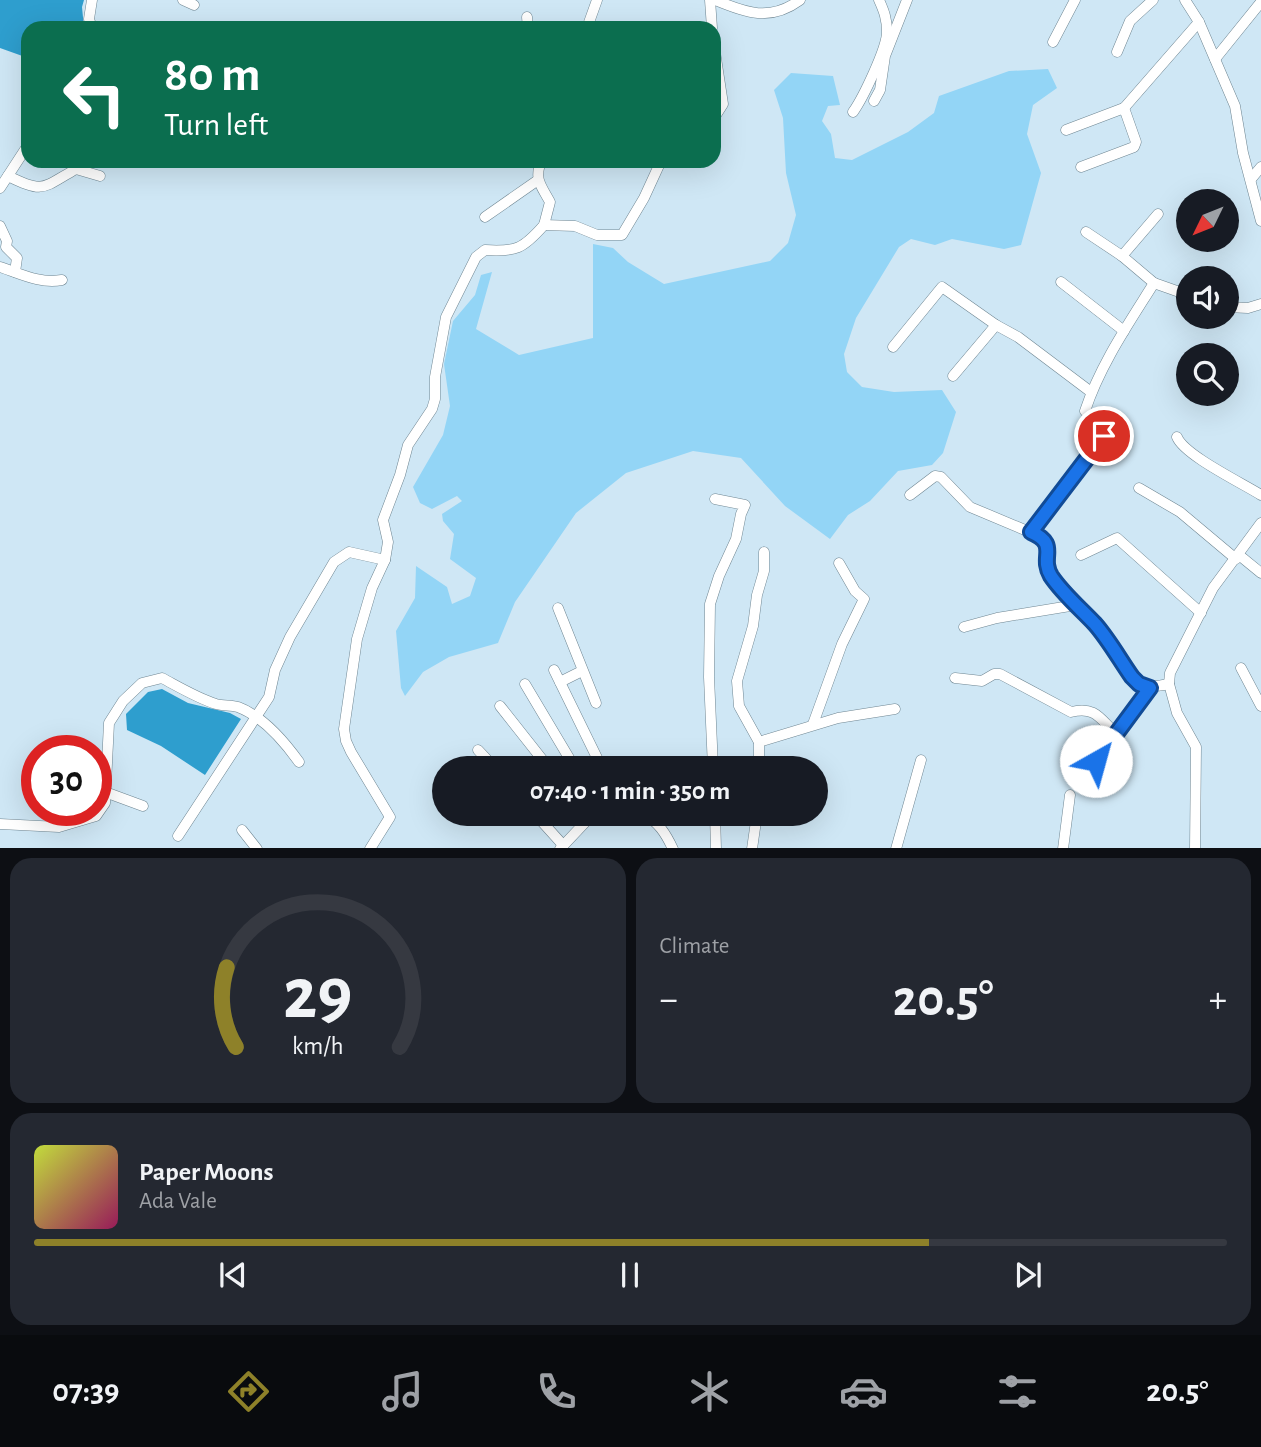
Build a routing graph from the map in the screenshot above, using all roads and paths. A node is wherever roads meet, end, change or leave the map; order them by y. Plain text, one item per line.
1 (92, 0) edge
2 (183, 0) edge
3 (597, 0) edge
4 (712, 0) edge
5 (800, 0) edge
6 (879, 0) edge
7 (907, 0) edge
8 (1076, 0) edge
9 (1153, 0) edge
10 (1185, 0) edge
11 (1261, 2) edge
12 (194, 5) dead end
13 (90, 21) edge
14 (590, 21) edge
15 (712, 21) edge
16 (1199, 22) junction
17 (1053, 42) dead end
18 (1117, 52) dead end
19 (1215, 59) junction
20 (874, 101) dead end
21 (1124, 108) junction
22 (853, 112) dead end
23 (1066, 130) dead end
24 (21, 156) edge
25 (1081, 167) dead end
26 (1261, 167) edge
27 (538, 168) edge
28 (658, 168) edge
29 (8, 176) junction
30 (100, 176) dead end
31 (1251, 179) junction
32 (538, 180) junction
33 (0, 188) edge
34 (1158, 214) dead end
35 (485, 216) dead end
36 (1261, 221) edge
37 (544, 225) junction
38 (1, 230) edge
39 (1086, 232) dead end
40 (1122, 256) junction
41 (0, 267) edge
42 (15, 272) junction
43 (62, 280) dead end
44 (1060, 282) dead end
45 (1154, 283) junction
46 (1176, 291) edge
47 (1261, 304) edge
48 (1239, 308) edge
49 (996, 325) junction
50 (1124, 331) junction
51 (893, 347) dead end
52 (953, 376) dead end
53 (1091, 392) junction
54 (1177, 437) dead end
55 (1139, 488) dead end
56 (910, 495) dead end
57 (1261, 495) edge
58 (715, 499) dead end
59 (1261, 523) edge
60 (1031, 532) junction
61 (764, 552) dead end
62 (1082, 555) dead end
63 (1238, 557) junction
64 (385, 559) junction
65 (839, 563) dead end
66 (1261, 573) edge
67 (1076, 605) junction
68 (558, 608) dead end
69 (1201, 613) junction
70 (964, 627) dead end
71 (1241, 668) dead end
72 (554, 670) dead end
73 (582, 671) junction
74 (955, 678) dead end
75 (560, 682) junction
76 (526, 684) dead end
77 (1169, 684) junction
78 (1150, 688) junction
79 (596, 703) dead end
80 (500, 706) dead end
81 (1261, 706) edge
82 (895, 709) dead end
83 (256, 717) junction
84 (813, 724) junction
85 (107, 735) edge
86 (1117, 735) junction
87 (759, 742) junction
88 (478, 750) dead end
89 (484, 756) edge
90 (540, 756) edge
91 (568, 756) edge
92 (596, 756) edge
93 (712, 756) edge
94 (759, 756) edge
95 (920, 760) dead end
96 (1096, 761) dead end
97 (299, 762) dead end
98 (112, 795) edge
99 (1070, 795) dead end
100 (143, 806) dead end
101 (0, 824) edge
102 (21, 825) edge
103 (39, 826) edge
104 (63, 826) edge
105 (545, 826) edge
106 (579, 826) edge
107 (658, 826) edge
108 (715, 826) edge
109 (755, 826) edge
110 (242, 830) dead end
111 (178, 836) dead end
112 (562, 847) edge
113 (256, 848) edge
114 (371, 848) edge
115 (673, 848) edge
116 (716, 848) edge
117 (752, 848) edge
118 (896, 848) edge
119 (1063, 848) edge
120 (1195, 848) edge

1 - 13 street
2 - 12 street
3 - 14 street
4 - 5 street
4 - 15 street
6 - 22 street
7 - 20 street
8 - 17 street
9 - 18 street
10 - 16 street
11 - 19 street
16 - 19 street
16 - 21 street
19 - 31 street
21 - 23 street
21 - 25 street
24 - 29 street
26 - 31 street
27 - 32 street
28 - 37 street
29 - 30 street
29 - 33 street
31 - 36 street
32 - 35 street
32 - 37 street
34 - 40 street
37 - 64 street
38 - 42 street
39 - 40 street
40 - 45 street
41 - 42 street
42 - 43 street
44 - 50 street
45 - 46 street
45 - 50 street
47 - 48 street
49 - 51 street
49 - 52 street
49 - 53 street
50 - 53 street
53 - 60 street
54 - 57 street
55 - 63 street
56 - 60 street
58 - 93 street
59 - 63 street
60 - 67 street
61 - 87 street
62 - 69 street
63 - 66 street
63 - 69 street
64 - 83 street
64 - 114 street
65 - 84 street
67 - 70 street
67 - 78 street
68 - 73 street
69 - 77 street
71 - 81 street
72 - 75 street
73 - 75 street
73 - 79 street
74 - 86 street
75 - 92 street
76 - 91 street
77 - 78 street
77 - 120 street
78 - 86 street
80 - 90 street
82 - 84 street
83 - 85 street
83 - 97 street
83 - 111 street
84 - 87 street
86 - 96 street
87 - 94 street
88 - 89 street
95 - 118 street
98 - 100 street
99 - 119 street
101 - 102 street
103 - 104 street
105 - 112 street
106 - 112 street
107 - 115 street
108 - 116 street
109 - 117 street
110 - 113 street

